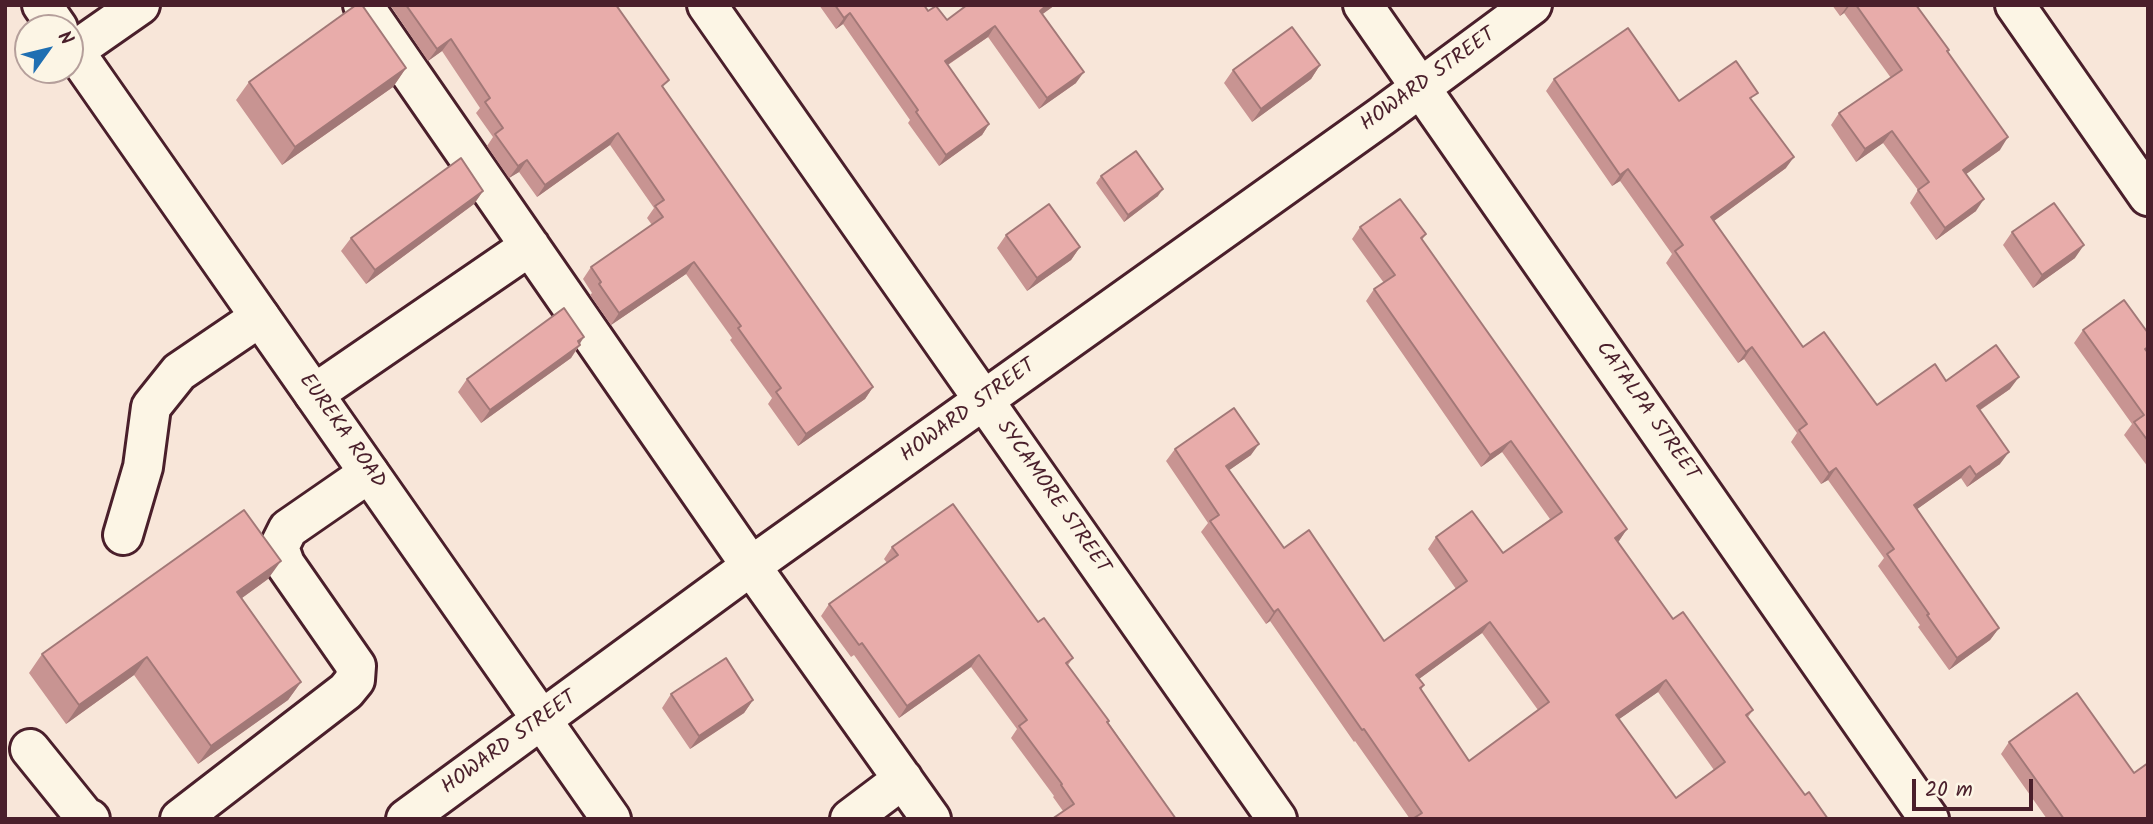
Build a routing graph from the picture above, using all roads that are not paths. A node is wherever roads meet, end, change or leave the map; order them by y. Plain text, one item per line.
1 (139, 5) edge
2 (363, 5) edge
3 (707, 5) edge
4 (1363, 5) edge
5 (1532, 5) edge
6 (2014, 5) edge
7 (84, 33) edge
8 (84, 66) edge
9 (1420, 88) junction
10 (2148, 195) edge
11 (530, 246) junction
12 (260, 317) junction
13 (314, 394) junction
14 (984, 402) junction
15 (369, 472) junction
16 (123, 535) dead end
17 (751, 566) junction
18 (542, 720) junction
19 (30, 749) dead end
20 (903, 779) junction
21 (90, 819) edge
22 (180, 819) edge
23 (406, 819) edge
24 (611, 819) edge
25 (850, 819) edge
26 (930, 819) edge
27 (1277, 819) edge
28 (1930, 819) edge

1 - 7 street
2 - 11 street
3 - 14 street, SYCAMORE STREET
4 - 9 street, CATALPA STREET
5 - 9 street, HOWARD STREET
6 - 10 street
8 - 12 street, EUREKA ROAD
9 - 14 street, HOWARD STREET
9 - 28 street, CATALPA STREET
11 - 13 street
11 - 17 street
12 - 13 street, EUREKA ROAD
12 - 16 street
13 - 15 street, EUREKA ROAD
14 - 17 street, HOWARD STREET
14 - 27 street, SYCAMORE STREET
15 - 18 street, EUREKA ROAD
15 - 22 street
17 - 18 street, HOWARD STREET
17 - 20 street
18 - 23 street, HOWARD STREET
18 - 24 street, EUREKA ROAD
19 - 21 street
20 - 25 street
20 - 26 street

